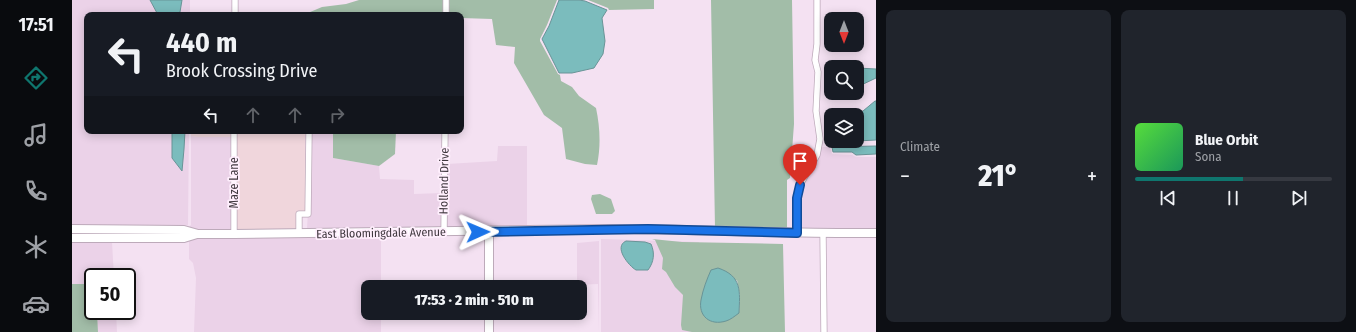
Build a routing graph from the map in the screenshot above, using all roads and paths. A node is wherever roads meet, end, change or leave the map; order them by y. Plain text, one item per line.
1 (235, 0) edge
2 (446, 0) edge
3 (816, 0) edge
4 (235, 12) edge
5 (446, 12) edge
6 (234, 134) edge
7 (309, 134) edge
8 (445, 134) edge
9 (72, 229) edge
10 (488, 231) junction
11 (444, 232) junction
12 (797, 233) junction
13 (876, 233) edge
14 (198, 234) junction
15 (234, 234) junction
16 (299, 234) junction
17 (823, 234) junction
18 (72, 238) edge
19 (489, 280) edge
20 (489, 320) edge
21 (489, 332) edge
22 (824, 332) edge

1 - 4 street
2 - 5 street
3 - 12 street
6 - 15 street, Maze Lane
7 - 16 street
8 - 11 street, Holland Drive
9 - 14 main road, East Bloomingdale Avenue
10 - 11 main road, East Bloomingdale Avenue
10 - 12 main road, East Bloomingdale Avenue
10 - 19 main road
11 - 16 main road, East Bloomingdale Avenue
12 - 17 main road, East Bloomingdale Avenue
13 - 17 main road, East Bloomingdale Avenue
14 - 15 main road, East Bloomingdale Avenue
14 - 18 main road, East Bloomingdale Avenue
15 - 16 main road, East Bloomingdale Avenue
17 - 22 street
20 - 21 main road

